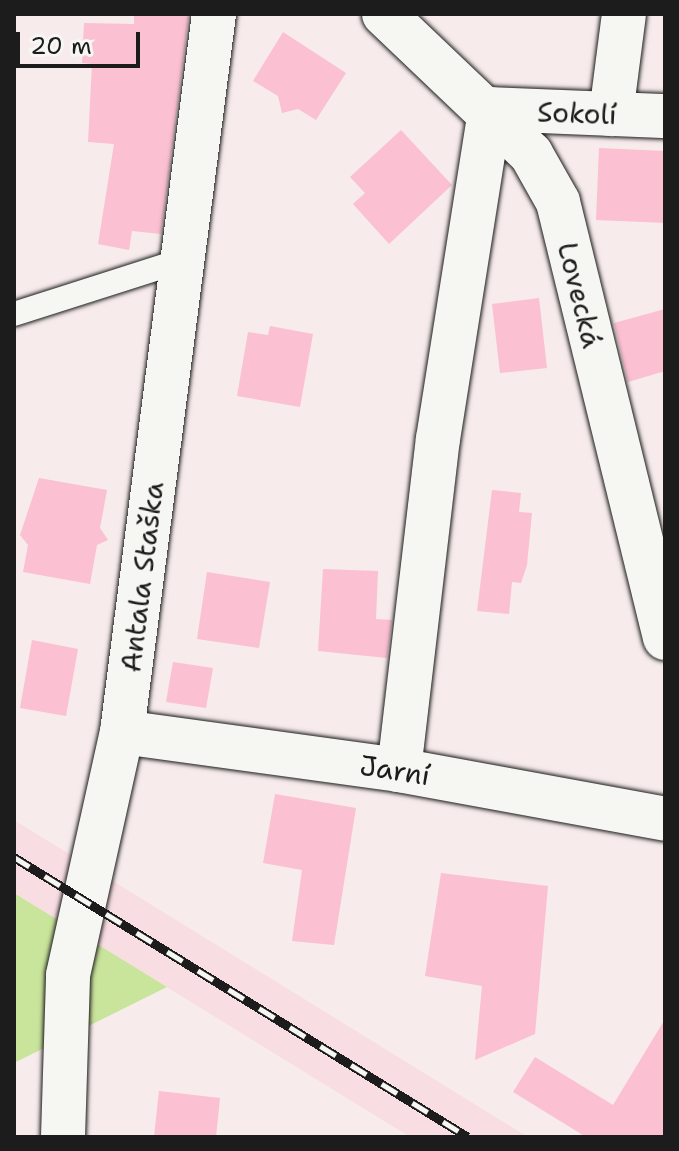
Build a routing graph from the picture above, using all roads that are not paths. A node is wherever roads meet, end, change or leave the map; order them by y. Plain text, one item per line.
1 (214, 14) edge
2 (384, 14) edge
3 (624, 14) edge
4 (490, 109) junction
5 (611, 114) junction
6 (665, 116) edge
7 (183, 260) junction
8 (14, 314) edge
9 (665, 638) edge
10 (122, 732) junction
11 (399, 770) junction
12 (665, 819) edge
13 (58, 1126) edge

1 - 7 street, Antala Staška
2 - 4 street, Lovecká
3 - 5 street
4 - 5 street, Sokolí
4 - 9 street, Lovecká
4 - 11 street
5 - 6 street, Sokolí
7 - 8 lane
7 - 10 street, Antala Staška
10 - 11 street, Jarní
10 - 13 street, Antala Staška
11 - 12 street, Jarní

